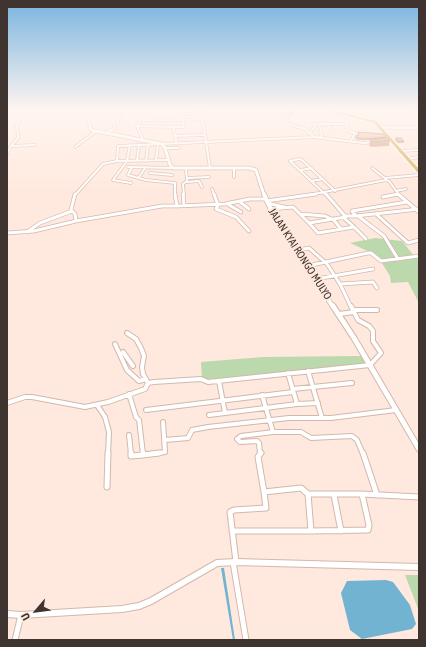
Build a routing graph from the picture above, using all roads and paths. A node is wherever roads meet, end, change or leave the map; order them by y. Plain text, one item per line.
1 (17, 139) edge
2 (85, 139) edge
3 (139, 139) edge
4 (176, 139) edge
5 (281, 139) edge
6 (332, 139) edge
7 (143, 140) joint
8 (351, 141) joint
9 (386, 141) edge
10 (392, 141) joint
11 (205, 142) junction
12 (380, 142) edge
13 (177, 144) junction
14 (35, 145) dead end
15 (130, 145) junction
16 (139, 145) junction
17 (148, 145) junction
18 (158, 145) junction
19 (11, 146) junction
20 (75, 147) dead end
21 (164, 147) junction
22 (178, 148) dead end
23 (419, 150) edge
24 (401, 151) junction
25 (7, 154) edge
26 (419, 158) edge
27 (408, 159) junction
28 (156, 160) junction
29 (168, 160) junction
30 (117, 161) junction
31 (127, 161) junction
32 (137, 161) junction
33 (146, 161) junction
34 (128, 167) dead end
35 (132, 167) junction
36 (146, 167) junction
37 (155, 167) junction
38 (173, 168) junction
39 (186, 168) junction
40 (210, 168) junction
41 (234, 168) junction
42 (312, 168) junction
43 (372, 168) dead end
44 (301, 170) junction
45 (150, 173) junction
46 (419, 173) edge
47 (172, 175) junction
48 (139, 177) junction
49 (209, 177) dead end
50 (234, 177) dead end
51 (323, 179) junction
52 (385, 179) junction
53 (146, 180) junction
54 (187, 180) junction
55 (171, 181) junction
56 (311, 181) junction
57 (132, 183) dead end
58 (202, 187) dead end
59 (212, 189) dead end
60 (406, 189) dead end
61 (335, 191) junction
62 (396, 191) junction
63 (324, 192) junction
64 (398, 194) junction
65 (382, 197) dead end
66 (266, 201) junction
67 (239, 202) junction
68 (407, 202) junction
69 (228, 204) junction
70 (184, 205) junction
71 (218, 205) junction
72 (177, 206) junction
73 (286, 207) junction
74 (419, 208) edge
75 (270, 209) junction
76 (249, 210) dead end
77 (415, 210) junction
78 (72, 211) junction
79 (241, 212) dead end
80 (419, 212) edge
81 (300, 214) junction
82 (376, 214) junction
83 (357, 216) junction
84 (345, 217) junction
85 (332, 219) junction
86 (76, 221) junction
87 (309, 223) junction
88 (354, 227) junction
89 (342, 229) junction
90 (249, 231) dead end
91 (27, 232) junction
92 (7, 233) edge
93 (366, 239) dead end
94 (419, 240) edge
95 (298, 250) junction
96 (419, 256) edge
97 (398, 259) junction
98 (326, 262) junction
99 (307, 266) junction
100 (373, 269) dead end
101 (336, 276) junction
102 (316, 279) junction
103 (340, 284) junction
104 (377, 288) dead end
105 (377, 310) dead end
106 (354, 311) junction
107 (339, 314) junction
108 (127, 333) dead end
109 (115, 344) dead end
110 (123, 352) dead end
111 (370, 365) junction
112 (133, 366) dead end
113 (308, 371) junction
114 (288, 373) junction
115 (146, 379) junction
116 (219, 381) junction
117 (148, 383) junction
118 (352, 383) dead end
119 (312, 387) junction
120 (293, 391) junction
121 (129, 394) junction
122 (262, 395) junction
123 (222, 400) junction
124 (7, 403) edge
125 (318, 403) junction
126 (296, 404) junction
127 (97, 405) junction
128 (265, 408) junction
129 (146, 410) dead end
130 (396, 410) junction
131 (225, 413) junction
132 (209, 415) dead end
133 (322, 418) junction
134 (269, 420) junction
135 (163, 422) dead end
136 (273, 432) junction
137 (129, 435) dead end
138 (165, 440) junction
139 (419, 449) edge
140 (143, 455) junction
141 (107, 487) dead end
142 (264, 492) junction
143 (308, 494) junction
144 (334, 494) junction
145 (362, 494) junction
146 (377, 495) junction
147 (419, 497) edge
148 (232, 531) junction
149 (311, 531) junction
150 (341, 531) junction
151 (234, 562) junction
152 (419, 567) edge
153 (7, 614) edge
154 (21, 615) junction
155 (15, 640) edge
156 (246, 640) edge

1 - 19 street
2 - 20 street
3 - 7 street
4 - 13 street
5 - 11 street
6 - 8 street
7 - 21 street
8 - 12 street
9 - 10 street
10 - 24 highway
11 - 13 street
11 - 40 street
13 - 21 street
14 - 19 street
15 - 16 street
15 - 30 street
15 - 31 street
16 - 17 street
16 - 32 street
17 - 18 street
17 - 33 street
18 - 21 street
18 - 28 street
19 - 25 street
21 - 22 street
21 - 29 street
23 - 24 street
24 - 27 highway
26 - 27 street
27 - 46 highway
28 - 29 street
28 - 33 street
29 - 38 street
30 - 31 street
30 - 78 street
31 - 32 street
31 - 57 street
32 - 33 street
34 - 35 street
35 - 36 street
35 - 48 street
36 - 37 street
36 - 48 street
37 - 38 street
37 - 45 street
38 - 39 street, JALAN KYAI RONGO MULYO
38 - 47 street
39 - 40 street, JALAN KYAI RONGO MULYO
39 - 54 street
40 - 41 street, JALAN KYAI RONGO MULYO
41 - 50 street
41 - 66 street, JALAN KYAI RONGO MULYO
42 - 44 street
42 - 44 street
42 - 51 street
43 - 52 street
44 - 56 street
45 - 47 street
45 - 53 street
46 - 52 street
47 - 55 street
48 - 53 street
49 - 54 street
51 - 56 street
51 - 61 street
52 - 61 street
52 - 62 street
53 - 55 street
54 - 58 street
54 - 70 street
55 - 72 street
56 - 63 street
59 - 71 street
60 - 62 street
61 - 63 street
62 - 64 street
63 - 66 street
63 - 84 street
64 - 65 street
64 - 68 street
66 - 67 street
66 - 73 street
66 - 75 street, JALAN KYAI RONGO MULYO
67 - 69 street
67 - 76 street
68 - 77 street
68 - 83 street
69 - 71 street
69 - 79 street
70 - 71 street
70 - 72 street
71 - 90 street
72 - 86 street
73 - 75 street
73 - 81 street
74 - 77 street
75 - 95 street, JALAN KYAI RONGO MULYO
77 - 80 street
77 - 82 street
78 - 86 street
78 - 91 street
81 - 85 street
81 - 87 street
82 - 83 street
82 - 94 street
83 - 84 street
83 - 97 street
84 - 85 street
84 - 88 street
85 - 87 street
85 - 89 street
86 - 91 street
87 - 89 street
88 - 89 street
88 - 93 street
91 - 92 street
95 - 98 street
95 - 99 street, JALAN KYAI RONGO MULYO
96 - 97 street
97 - 98 street
98 - 99 street
98 - 101 street
99 - 102 street, JALAN KYAI RONGO MULYO
100 - 101 street
101 - 102 street
101 - 103 street
102 - 107 street, JALAN KYAI RONGO MULYO
103 - 104 street
103 - 106 street
105 - 106 street
106 - 107 street
106 - 111 street
107 - 111 street, JALAN KYAI RONGO MULYO
108 - 115 street
109 - 115 street
110 - 112 street
111 - 113 street
111 - 130 street, JALAN KYAI RONGO MULYO
113 - 114 street
113 - 119 street
114 - 116 street
114 - 120 street
115 - 117 street
116 - 117 street
116 - 123 street
117 - 121 street
118 - 119 street
119 - 120 street
119 - 125 street
120 - 122 street
120 - 126 street
121 - 127 street
121 - 140 street
122 - 123 street
122 - 128 street
123 - 129 street
123 - 131 street
124 - 127 street
125 - 126 street
125 - 133 street
126 - 128 street
127 - 141 street
128 - 131 street
128 - 134 street
130 - 133 street
130 - 139 street, JALAN KYAI RONGO MULYO
131 - 132 street
133 - 134 street
134 - 136 street
134 - 138 street
135 - 138 street
136 - 142 street
136 - 146 street
137 - 140 street
138 - 140 street
142 - 143 street
142 - 148 street
143 - 144 street
143 - 149 street
144 - 145 street
144 - 150 street
145 - 146 street
145 - 150 street
146 - 147 street
148 - 149 street
148 - 151 street
149 - 150 street
151 - 152 street
151 - 154 street
151 - 156 street
153 - 154 street
154 - 155 street

